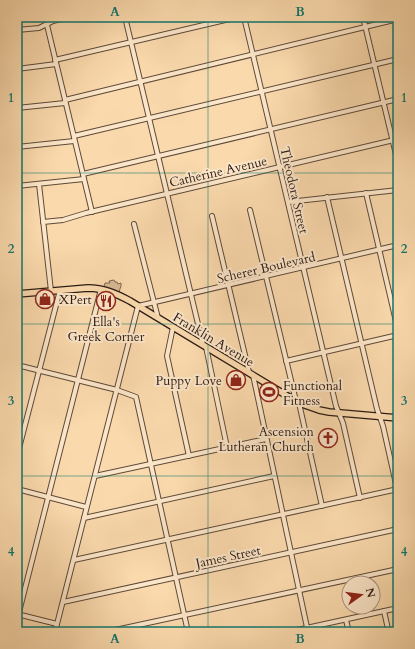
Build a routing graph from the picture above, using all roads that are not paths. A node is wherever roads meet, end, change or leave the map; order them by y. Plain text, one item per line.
1 (68, 17) edge
2 (125, 17) edge
3 (238, 17) edge
4 (244, 17) edge
5 (363, 17) edge
6 (398, 19) edge
7 (47, 25) junction
8 (366, 27) junction
9 (17, 30) edge
10 (131, 42) junction
11 (253, 54) junction
12 (398, 59) edge
13 (56, 62) junction
14 (374, 65) junction
15 (17, 69) edge
16 (140, 81) junction
17 (262, 92) junction
18 (398, 99) edge
19 (65, 101) junction
20 (384, 102) junction
21 (17, 108) edge
22 (149, 119) junction
23 (271, 129) junction
24 (74, 138) junction
25 (398, 139) edge
26 (392, 140) junction
27 (17, 147) edge
28 (158, 156) junction
29 (398, 163) edge
30 (280, 167) junction
31 (83, 176) junction
32 (39, 184) junction
33 (17, 186) edge
34 (398, 190) edge
35 (366, 193) junction
36 (167, 194) junction
37 (327, 197) junction
38 (288, 202) junction
39 (250, 210) dead end
40 (92, 212) junction
41 (212, 216) dead end
42 (43, 222) junction
43 (134, 224) dead end
44 (398, 245) edge
45 (379, 250) junction
46 (341, 259) junction
47 (304, 268) junction
48 (266, 277) junction
49 (228, 286) junction
50 (101, 289) junction
51 (60, 290) junction
52 (51, 291) junction
53 (17, 294) edge
54 (191, 295) junction
55 (154, 303) junction
56 (138, 306) junction
57 (158, 318) junction
58 (173, 327) junction
59 (398, 330) edge
60 (398, 335) edge
61 (362, 343) junction
62 (204, 346) junction
63 (324, 352) junction
64 (286, 361) junction
65 (17, 365) edge
66 (39, 370) junction
67 (251, 374) junction
68 (78, 380) junction
69 (117, 390) junction
70 (298, 402) junction
71 (340, 414) junction
72 (380, 417) junction
73 (398, 418) edge
74 (266, 439) junction
75 (227, 447) junction
76 (17, 456) edge
77 (189, 456) junction
78 (151, 464) junction
79 (95, 476) junction
80 (274, 476) junction
81 (17, 489) edge
82 (398, 490) edge
83 (48, 497) junction
84 (360, 498) junction
85 (159, 502) junction
86 (322, 506) junction
87 (86, 507) junction
88 (282, 514) junction
89 (84, 518) junction
90 (398, 529) edge
91 (168, 539) junction
92 (291, 552) junction
93 (74, 560) junction
94 (398, 569) edge
95 (176, 577) junction
96 (299, 590) junction
97 (63, 602) junction
98 (398, 608) edge
99 (384, 611) junction
100 (18, 614) edge
101 (184, 615) junction
102 (17, 620) edge
103 (346, 620) junction
104 (57, 624) junction
105 (388, 629) dead end
106 (308, 630) edge
107 (119, 631) edge
108 (55, 632) edge
109 (106, 632) edge
110 (188, 632) edge
111 (288, 632) edge
112 (349, 632) edge

1 - 7 street
2 - 10 street
3 - 10 street
4 - 11 street, Theodora Street
5 - 8 street
6 - 8 street
7 - 9 street
7 - 13 street
8 - 11 street
8 - 14 street
10 - 13 street
10 - 16 street
11 - 16 street
11 - 17 street, Theodora Street
12 - 14 street
13 - 15 street
13 - 19 street
14 - 17 street
14 - 20 street
16 - 19 street
16 - 22 street
17 - 22 street
17 - 23 street, Theodora Street
18 - 20 street
19 - 21 street
19 - 24 street
20 - 23 street
20 - 26 street
22 - 24 street
22 - 28 street
23 - 28 street
23 - 30 street, Theodora Street
24 - 27 street
24 - 31 street
25 - 26 street, Catherine Avenue
26 - 29 street
26 - 30 street, Catherine Avenue
28 - 31 street
28 - 36 street
30 - 36 street, Catherine Avenue
30 - 38 street, Theodora Street
31 - 32 street
31 - 40 street
32 - 33 street
32 - 42 street
34 - 35 street
35 - 37 street
35 - 45 street
36 - 40 street, Catherine Avenue
36 - 54 street
37 - 38 street
37 - 46 street
38 - 47 street, Theodora Street
39 - 48 street
40 - 42 street, Catherine Avenue
41 - 49 street
42 - 52 street
43 - 55 street
44 - 45 street, Scherer Boulevard
45 - 46 street, Scherer Boulevard
45 - 59 street
46 - 47 street, Scherer Boulevard
46 - 61 street
47 - 48 street, Scherer Boulevard
47 - 63 street, Theodora Street
48 - 49 street, Scherer Boulevard
48 - 64 street
49 - 54 street, Scherer Boulevard
49 - 67 street
50 - 51 main road, Franklin Avenue
50 - 56 main road, Franklin Avenue
50 - 68 street
51 - 52 main road, Franklin Avenue
51 - 66 street
52 - 53 main road, Franklin Avenue
54 - 55 street, Scherer Boulevard
54 - 62 street
55 - 56 street, Scherer Boulevard
55 - 57 street
56 - 57 main road, Franklin Avenue
56 - 69 street
57 - 58 main road, Franklin Avenue
58 - 62 main road, Franklin Avenue
58 - 77 street
60 - 61 street
61 - 63 street
61 - 72 street
62 - 67 main road, Franklin Avenue
62 - 75 street
63 - 64 street
63 - 71 street, Theodora Street
64 - 70 street
65 - 66 street
66 - 68 street
66 - 76 street
67 - 70 main road, Franklin Avenue
67 - 74 street
68 - 69 street
68 - 83 street
69 - 78 street
69 - 79 street
70 - 71 main road, Franklin Avenue
70 - 86 street
71 - 72 main road, Franklin Avenue
71 - 84 street, Theodora Street
72 - 73 main road, Franklin Avenue
72 - 82 street
74 - 75 street
74 - 80 street
75 - 77 street
77 - 78 street
78 - 79 street
78 - 85 street
79 - 87 street
80 - 85 street
80 - 88 street
81 - 83 street
82 - 84 street
83 - 87 street
83 - 100 street
84 - 86 street
85 - 89 street
85 - 91 street
86 - 88 street
87 - 89 street
88 - 91 street
88 - 92 street
89 - 93 street
90 - 92 street, James Street
91 - 93 street
91 - 95 street
92 - 95 street, James Street
92 - 96 street
93 - 97 street
94 - 96 street
95 - 97 street, James Street
95 - 101 street
96 - 101 street
96 - 106 street
97 - 104 street
98 - 99 street
99 - 103 street
99 - 105 street
100 - 102 street
100 - 104 street
101 - 107 street
101 - 110 street
103 - 106 street
103 - 112 street
104 - 108 street
106 - 111 street
107 - 109 street

